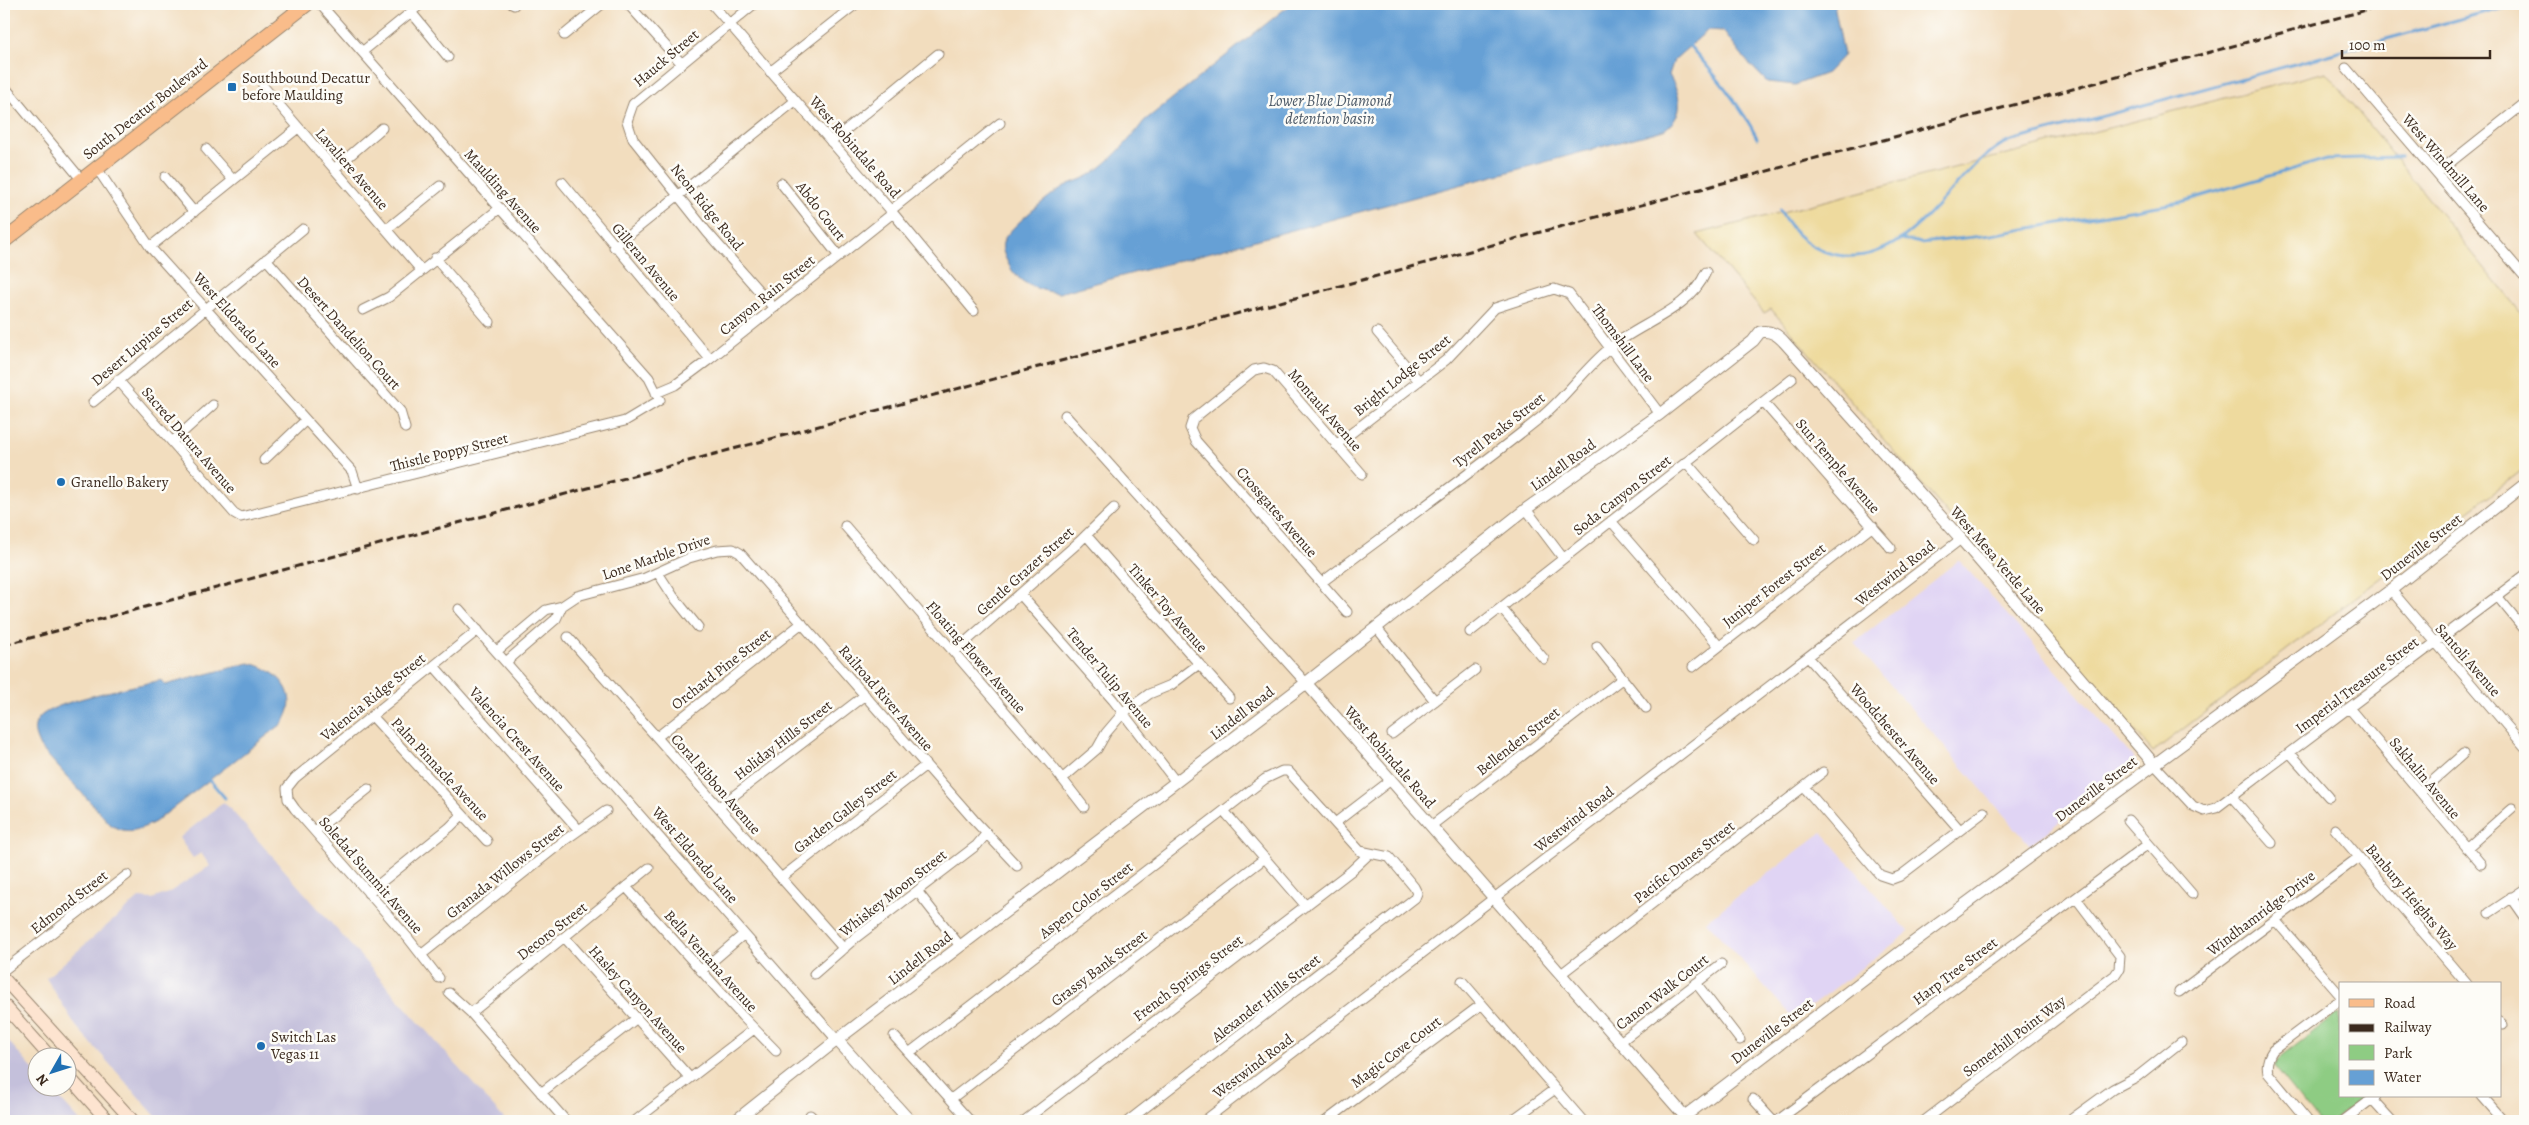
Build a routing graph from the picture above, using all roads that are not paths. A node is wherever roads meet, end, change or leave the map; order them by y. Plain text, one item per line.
1 (307, 4) edge
2 (320, 4) edge
3 (421, 4) edge
4 (602, 4) edge
5 (628, 4) edge
6 (712, 4) edge
7 (754, 4) edge
8 (856, 4) edge
9 (411, 12) junction
10 (729, 24) junction
11 (564, 35) dead end
12 (362, 52) junction
13 (938, 54) dead end
14 (448, 57) dead end
15 (682, 64) junction
16 (2346, 68) dead end
17 (770, 72) junction
18 (4, 86) edge
19 (262, 86) dead end
20 (795, 101) junction
21 (2525, 103) edge
22 (627, 120) joint
23 (1000, 124) dead end
24 (298, 128) junction
25 (382, 128) dead end
26 (831, 142) junction
27 (206, 148) dead end
28 (96, 167) junction
29 (334, 169) junction
30 (2437, 173) junction
31 (165, 178) dead end
32 (81, 179) junction
33 (233, 180) junction
34 (562, 182) dead end
35 (781, 183) dead end
36 (440, 186) dead end
37 (678, 195) junction
38 (500, 208) junction
39 (194, 212) junction
40 (892, 212) junction
41 (303, 229) dead end
42 (387, 229) junction
43 (4, 241) edge
44 (150, 247) junction
45 (614, 247) junction
46 (838, 255) junction
47 (435, 258) junction
48 (266, 259) junction
49 (421, 270) junction
50 (1706, 272) dead end
51 (2525, 276) edge
52 (1562, 290) joint
53 (773, 306) junction
54 (206, 307) junction
55 (363, 310) dead end
56 (974, 311) dead end
57 (490, 322) dead end
58 (1767, 330) joint
59 (1378, 332) dead end
60 (1610, 348) junction
61 (710, 358) junction
62 (1264, 368) joint
63 (1792, 379) dead end
64 (118, 380) junction
65 (1419, 381) junction
66 (658, 397) junction
67 (93, 402) dead end
68 (1763, 402) junction
69 (213, 405) dead end
70 (1660, 414) junction
71 (1065, 415) dead end
72 (306, 420) junction
73 (405, 428) dead end
74 (172, 442) junction
75 (1336, 445) junction
76 (264, 460) dead end
77 (1686, 462) junction
78 (1362, 474) dead end
79 (2525, 484) edge
80 (358, 489) junction
81 (1114, 508) dead end
82 (1526, 509) junction
83 (241, 517) joint
84 (1611, 521) junction
85 (845, 526) dead end
86 (1872, 526) junction
87 (1086, 535) junction
88 (1962, 539) junction
89 (1754, 540) dead end
90 (1891, 548) dead end
91 (733, 549) joint
92 (1563, 558) junction
93 (658, 573) junction
94 (2525, 575) edge
95 (1322, 583) junction
96 (2391, 590) junction
97 (1020, 594) junction
98 (2497, 596) junction
99 (562, 606) junction
100 (1501, 608) junction
101 (459, 609) dead end
102 (1347, 612) dead end
103 (802, 623) junction
104 (698, 627) dead end
105 (1376, 628) junction
106 (478, 630) junction
107 (2525, 630) edge
108 (1470, 632) dead end
109 (568, 637) dead end
110 (2436, 643) junction
111 (1597, 646) dead end
112 (1719, 646) junction
113 (497, 652) junction
114 (954, 652) junction
115 (1808, 657) junction
116 (1544, 659) dead end
117 (506, 662) junction
118 (1199, 664) junction
119 (434, 666) junction
120 (1692, 667) dead end
121 (1475, 670) dead end
122 (1623, 678) junction
123 (1306, 683) junction
124 (865, 695) junction
125 (1229, 698) dead end
126 (1435, 701) junction
127 (1646, 708) dead end
128 (2349, 708) junction
129 (1123, 713) junction
130 (372, 716) junction
131 (1392, 734) dead end
132 (657, 737) junction
133 (2525, 747) edge
134 (2290, 752) junction
135 (2463, 754) dead end
136 (2154, 764) junction
137 (926, 765) junction
138 (1823, 772) dead end
139 (1062, 780) junction
140 (1391, 780) junction
141 (1176, 782) junction
142 (1804, 787) junction
143 (287, 788) joint
144 (368, 789) dead end
145 (2420, 792) junction
146 (2232, 797) junction
147 (2329, 797) dead end
148 (719, 807) junction
149 (1084, 807) dead end
150 (2512, 808) dead end
151 (606, 811) dead end
152 (1224, 811) junction
153 (2204, 811) joint
154 (1984, 812) dead end
155 (462, 815) junction
156 (2128, 820) dead end
157 (1335, 823) junction
158 (1431, 826) junction
159 (2335, 829) dead end
160 (580, 830) junction
161 (1960, 830) junction
162 (314, 831) junction
163 (987, 833) junction
164 (487, 842) dead end
165 (2272, 843) dead end
166 (2148, 844) junction
167 (2468, 848) junction
168 (1368, 855) junction
169 (2359, 857) junction
170 (1265, 858) junction
171 (2481, 864) dead end
172 (1017, 866) dead end
173 (649, 868) dead end
174 (127, 875) dead end
175 (781, 878) junction
176 (627, 888) junction
177 (2525, 889) edge
178 (917, 891) junction
179 (368, 893) junction
180 (2192, 894) dead end
181 (2511, 897) junction
182 (1494, 898) junction
183 (2076, 898) junction
184 (1306, 906) junction
185 (2489, 913) dead end
186 (2525, 918) edge
187 (2275, 920) junction
188 (744, 934) junction
189 (565, 938) junction
190 (960, 946) junction
191 (844, 949) junction
192 (421, 955) junction
193 (1721, 964) dead end
194 (4, 970) edge
195 (701, 971) junction
196 (814, 974) dead end
197 (1561, 974) junction
198 (439, 978) dead end
199 (4, 979) edge
200 (1462, 981) dead end
201 (2465, 982) edge
202 (1696, 983) junction
203 (2179, 992) dead end
204 (449, 993) dead end
205 (2339, 994) edge
206 (2339, 1001) edge
207 (1482, 1004) junction
208 (4, 1005) edge
209 (471, 1013) junction
210 (637, 1018) junction
211 (754, 1028) junction
212 (894, 1036) dead end
213 (838, 1040) junction
214 (1740, 1040) dead end
215 (1620, 1042) junction
216 (2181, 1042) dead end
217 (42, 1048) edge
218 (776, 1051) dead end
219 (909, 1053) junction
220 (690, 1078) junction
221 (78, 1087) edge
222 (1555, 1088) junction
223 (541, 1093) junction
224 (2374, 1098) edge
225 (2484, 1098) edge
226 (951, 1099) junction
227 (1753, 1099) dead end
228 (1687, 1119) edge
229 (108, 1121) edge
230 (133, 1121) edge
231 (566, 1121) edge
232 (635, 1121) edge
233 (735, 1121) edge
234 (910, 1121) edge
235 (970, 1121) edge
236 (1024, 1121) edge
237 (1128, 1121) edge
238 (1204, 1121) edge
239 (1326, 1121) edge
240 (1511, 1121) edge
241 (1583, 1121) edge
242 (1773, 1121) edge
243 (1778, 1121) edge
244 (1924, 1121) edge
245 (2069, 1121) edge
246 (2308, 1121) edge
247 (2343, 1121) edge
248 (2392, 1121) edge
249 (2504, 1121) edge

1 - 28 main road, South Decatur Boulevard
2 - 12 street, Maulding Avenue
3 - 9 street
4 - 11 street
5 - 15 street
6 - 10 street, West Robindale Road
7 - 10 street, Hauck Street
8 - 17 street
9 - 12 street
9 - 14 street
10 - 15 street, Hauck Street
10 - 17 street, West Robindale Road
12 - 38 street, Maulding Avenue
13 - 26 street
15 - 22 street, Hauck Street
16 - 30 street, West Windmill Lane
17 - 20 street, West Robindale Road
18 - 32 street
19 - 24 street, Lavaliere Avenue
20 - 26 street, West Robindale Road
20 - 37 street
21 - 30 street
22 - 37 street, Neon Ridge Road
23 - 40 street, Canyon Rain Street
24 - 29 street, Lavaliere Avenue
24 - 33 street
25 - 29 street
26 - 40 street, West Robindale Road
27 - 33 street
28 - 32 main road, South Decatur Boulevard
28 - 44 street, West Eldorado Lane
29 - 42 street, Lavaliere Avenue
30 - 51 street, West Windmill Lane
31 - 39 street
32 - 43 main road, South Decatur Boulevard
33 - 39 street
34 - 45 street, Gilleran Avenue
35 - 46 street, Abdo Court
36 - 42 street
37 - 45 street
37 - 53 street, Neon Ridge Road
38 - 47 street
38 - 66 street, Maulding Avenue
39 - 44 street
40 - 46 street, Canyon Rain Street
40 - 56 street, West Robindale Road
41 - 48 street, Desert Lupine Street
42 - 49 street, Lavaliere Avenue
44 - 54 street, West Eldorado Lane
45 - 61 street, Gilleran Avenue
46 - 53 street, Canyon Rain Street
47 - 49 street
47 - 57 street
48 - 54 street, Desert Lupine Street
48 - 73 street, Desert Dandelion Court
49 - 55 street
50 - 60 street, Tyrell Peaks Street
52 - 60 street, Thomshill Lane
52 - 65 street, Bright Lodge Street
53 - 61 street, Canyon Rain Street
54 - 64 street, Desert Lupine Street
54 - 72 street, West Eldorado Lane
58 - 70 street, Lindell Road
58 - 88 street, West Mesa Verde Lane
59 - 65 street
60 - 70 street, Thomshill Lane
60 - 95 street, Tyrell Peaks Street
61 - 66 street, Canyon Rain Street
62 - 75 street, Montauk Avenue
62 - 95 street, Crossgates Avenue
63 - 68 street, Soda Canyon Street
64 - 67 street, Desert Lupine Street
64 - 74 street, Sacred Datura Avenue
65 - 75 street, Bright Lodge Street
66 - 80 street, Thistle Poppy Street
68 - 77 street, Soda Canyon Street
68 - 86 street, Sun Temple Avenue
69 - 74 street
70 - 82 street, Lindell Road
71 - 123 street, West Robindale Road
72 - 76 street
72 - 80 street, West Eldorado Lane
74 - 83 street, Sacred Datura Avenue
75 - 78 street, Montauk Avenue
77 - 84 street, Soda Canyon Street
77 - 89 street
79 - 96 street, Duneville Street
80 - 83 street, Thistle Poppy Street
81 - 87 street, Gentle Grazer Street
82 - 92 street
82 - 105 street, Lindell Road
84 - 92 street, Soda Canyon Street
84 - 112 street
85 - 114 street, Floating Flower Avenue
86 - 90 street, Sun Temple Avenue
86 - 112 street, Juniper Forest Street
87 - 97 street, Gentle Grazer Street
87 - 118 street, Tinker Toy Avenue
88 - 115 street, Westwind Road
88 - 136 street, West Mesa Verde Lane
91 - 93 street, Lone Marble Drive
91 - 103 street, Railroad River Avenue
92 - 100 street, Soda Canyon Street
93 - 99 street, Lone Marble Drive
93 - 104 street
94 - 98 street, Imperial Treasure Street
95 - 102 street, Crossgates Avenue
96 - 110 street, Santoli Avenue
96 - 136 street, Duneville Street
97 - 114 street, Gentle Grazer Street
97 - 129 street, Tender Tulip Avenue
98 - 107 street
98 - 110 street, Imperial Treasure Street
99 - 113 street, Lone Marble Drive
99 - 117 street, Lone Marble Drive
100 - 108 street, Soda Canyon Street
100 - 116 street
101 - 106 street, West Eldorado Lane
103 - 124 street, Railroad River Avenue
103 - 132 street, Orchard Pine Street
105 - 123 street, Lindell Road
105 - 126 street
106 - 113 street, West Eldorado Lane
106 - 119 street, Valencia Ridge Street
109 - 132 street, Coral Ribbon Avenue
110 - 128 street, Imperial Treasure Street
110 - 133 street, Santoli Avenue
111 - 122 street
112 - 120 street, Juniper Forest Street
113 - 117 street, West Eldorado Lane
114 - 139 street, Floating Flower Avenue
115 - 161 street, Woodchester Avenue
115 - 182 street, Westwind Road
117 - 188 street, West Eldorado Lane
118 - 125 street, Tinker Toy Avenue
118 - 129 street
119 - 130 street, Valencia Ridge Street
119 - 160 street, Valencia Crest Avenue
121 - 126 street
122 - 127 street
122 - 158 street, Bellenden Street
123 - 140 street, West Robindale Road
123 - 141 street, Lindell Road
124 - 137 street, Railroad River Avenue
124 - 148 street, Holiday Hills Street
126 - 131 street
128 - 134 street, Imperial Treasure Street
128 - 145 street, Sakhalin Avenue
129 - 139 street
129 - 141 street, Tender Tulip Avenue
130 - 143 street, Valencia Ridge Street
130 - 155 street, Palm Pinnacle Avenue
132 - 148 street, Coral Ribbon Avenue
134 - 146 street, Imperial Treasure Street
134 - 147 street
135 - 145 street
136 - 153 street, West Mesa Verde Lane
136 - 228 street, Duneville Street
137 - 163 street, Railroad River Avenue
137 - 175 street, Garden Galley Street
138 - 142 street, Pacific Dunes Street
139 - 149 street, Floating Flower Avenue
140 - 157 street
140 - 158 street, West Robindale Road
141 - 190 street, Lindell Road
142 - 161 street
142 - 197 street, Pacific Dunes Street
143 - 162 street, Soledad Summit Avenue
144 - 162 street
145 - 167 street, Sakhalin Avenue
146 - 153 street, Imperial Treasure Street
146 - 165 street
148 - 175 street, Coral Ribbon Avenue
150 - 167 street
151 - 160 street, Granada Willows Street
152 - 157 street, Aspen Color Street
152 - 170 street
152 - 219 street, Aspen Color Street
154 - 161 street
155 - 164 street, Palm Pinnacle Avenue
155 - 179 street
156 - 166 street
157 - 168 street
158 - 182 street, West Robindale Road
159 - 169 street, Banbury Heights Way
160 - 192 street, Granada Willows Street
162 - 179 street, Soledad Summit Avenue
163 - 172 street, Railroad River Avenue
163 - 178 street, Whiskey Moon Street
166 - 180 street
166 - 183 street, Harp Tree Street
167 - 171 street, Sakhalin Avenue
168 - 184 street, French Springs Street
168 - 237 street, Alexander Hills Street
169 - 187 street, Windhamridge Drive
169 - 201 street, Banbury Heights Way
170 - 184 street
170 - 226 street, Grassy Bank Street
173 - 176 street, Decoro Street
174 - 194 street, Edmond Street
175 - 191 street, Coral Ribbon Avenue
176 - 189 street, Decoro Street
176 - 195 street, Bella Ventana Avenue
177 - 181 street
178 - 190 street
178 - 191 street, Whiskey Moon Street
179 - 192 street, Soledad Summit Avenue
181 - 185 street
181 - 186 street
182 - 197 street, West Robindale Road
182 - 238 street, Westwind Road
183 - 243 street, Harp Tree Street
183 - 244 street, Somerhill Point Way
184 - 236 street, French Springs Street
187 - 203 street, Windhamridge Drive
187 - 205 street
188 - 195 street
188 - 213 street, West Eldorado Lane
189 - 209 street, Decoro Street
189 - 210 street, Hasley Canyon Avenue
190 - 213 street, Lindell Road
191 - 196 street, Whiskey Moon Street
192 - 198 street, Soledad Summit Avenue
193 - 202 street, Canon Walk Court
195 - 211 street, Bella Ventana Avenue
197 - 215 street, West Robindale Road
199 - 230 main road
200 - 207 street
202 - 214 street
202 - 215 street, Canon Walk Court
204 - 209 street
206 - 246 street
207 - 222 street
207 - 239 street, Magic Cove Court
208 - 217 main road
209 - 223 street
210 - 220 street, Hasley Canyon Avenue
210 - 223 street
211 - 218 street, Bella Ventana Avenue
211 - 220 street
212 - 219 street
213 - 233 street, Lindell Road
213 - 234 street, West Eldorado Lane
215 - 228 street, West Robindale Road
216 - 245 street
219 - 226 street
220 - 232 street
221 - 229 main road
222 - 240 street
222 - 241 street
223 - 231 street
224 - 247 street
224 - 248 street
225 - 249 street
226 - 235 street
227 - 242 street

